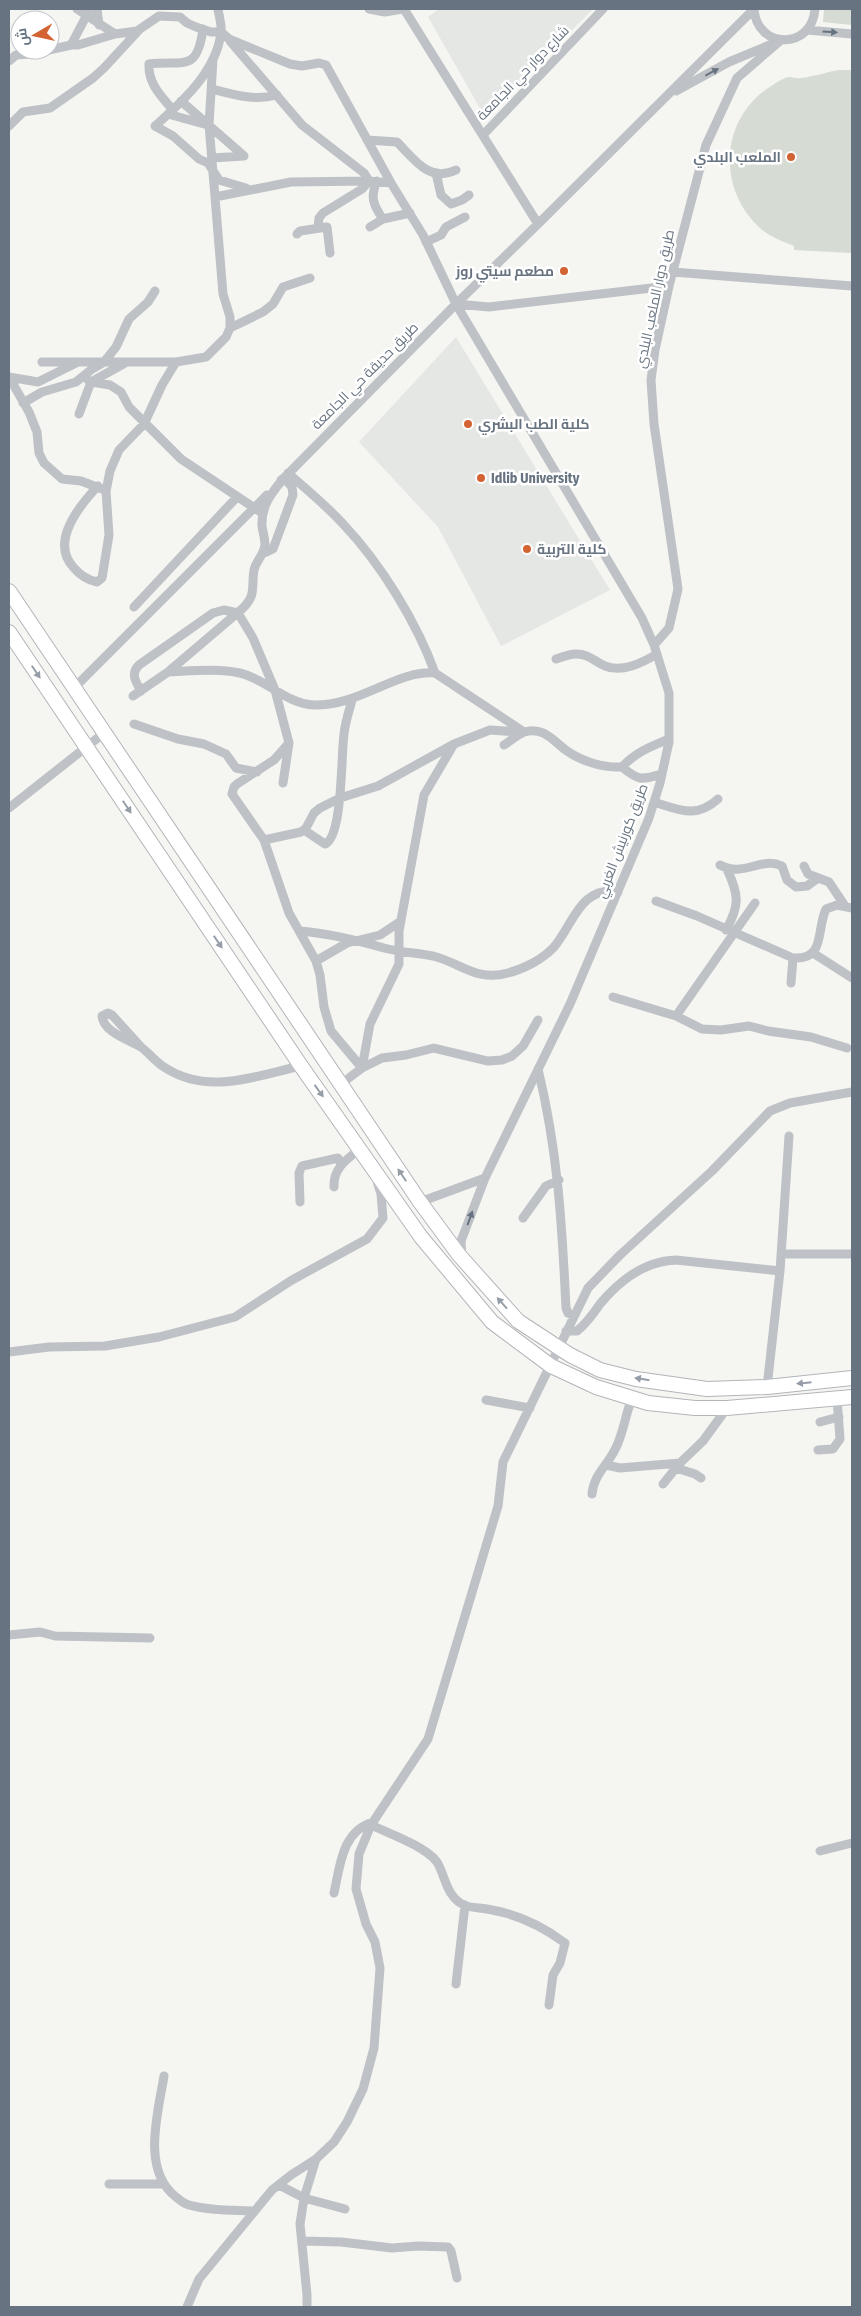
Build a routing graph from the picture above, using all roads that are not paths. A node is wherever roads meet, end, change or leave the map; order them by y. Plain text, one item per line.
1 (77, 9) edge
2 (98, 9) edge
3 (218, 9) edge
4 (369, 9) edge
5 (403, 9) edge
6 (603, 9) edge
7 (754, 9) edge
8 (815, 9) edge
9 (88, 12) edge
10 (98, 22) junction
11 (141, 28) junction
12 (203, 29) junction
13 (807, 30) junction
14 (221, 32) junction
15 (116, 34) junction
16 (852, 34) edge
17 (102, 37) junction
18 (229, 39) junction
19 (781, 40) junction
20 (71, 45) junction
21 (213, 59) junction
22 (9, 61) edge
23 (212, 89) junction
24 (277, 95) junction
25 (669, 95) junction
26 (181, 102) junction
27 (170, 111) junction
28 (209, 125) junction
29 (9, 126) edge
30 (483, 135) junction
31 (368, 140) junction
32 (212, 158) junction
33 (456, 170) dead end
34 (213, 171) junction
35 (436, 173) junction
36 (373, 181) junction
37 (391, 183) junction
38 (251, 189) junction
39 (469, 195) dead end
40 (215, 196) junction
41 (410, 213) junction
42 (465, 217) dead end
43 (383, 219) junction
44 (538, 224) junction
45 (370, 226) dead end
46 (318, 228) junction
47 (297, 234) dead end
48 (426, 242) junction
49 (330, 252) dead end
50 (673, 272) junction
51 (310, 278) dead end
52 (669, 286) junction
53 (852, 286) edge
54 (155, 291) dead end
55 (456, 304) junction
56 (230, 328) junction
57 (42, 362) dead end
58 (78, 362) junction
59 (104, 362) junction
60 (128, 362) junction
61 (176, 362) junction
62 (9, 377) edge
63 (88, 380) junction
64 (23, 403) junction
65 (79, 414) dead end
66 (144, 424) junction
67 (286, 475) junction
68 (102, 488) junction
69 (237, 497) junction
70 (254, 509) junction
71 (263, 514) junction
72 (262, 554) junction
73 (9, 591) edge
74 (134, 607) dead end
75 (238, 613) junction
76 (9, 632) edge
77 (655, 649) junction
78 (556, 659) dead end
79 (168, 672) junction
80 (435, 674) junction
81 (74, 688) junction
82 (275, 690) junction
83 (352, 700) junction
84 (134, 724) dead end
85 (524, 732) junction
86 (104, 733) junction
87 (669, 739) junction
88 (289, 743) junction
89 (454, 744) junction
90 (504, 745) dead end
91 (86, 746) junction
92 (622, 767) junction
93 (257, 772) junction
94 (662, 774) junction
95 (283, 783) dead end
96 (340, 798) junction
97 (718, 799) dead end
98 (654, 802) junction
99 (9, 808) edge
100 (304, 830) junction
101 (264, 840) junction
102 (804, 866) dead end
103 (818, 878) junction
104 (618, 892) junction
105 (656, 901) dead end
106 (755, 903) dead end
107 (849, 907) edge
108 (401, 921) junction
109 (299, 931) junction
110 (730, 932) junction
111 (358, 940) junction
112 (400, 951) junction
113 (813, 953) junction
114 (793, 958) junction
115 (316, 961) junction
116 (852, 978) edge
117 (791, 983) dead end
118 (613, 997) dead end
119 (676, 1016) junction
120 (538, 1020) dead end
121 (141, 1047) dead end
122 (847, 1048) dead end
123 (301, 1066) junction
124 (362, 1068) junction
125 (538, 1069) junction
126 (341, 1084) junction
127 (852, 1092) edge
128 (789, 1136) dead end
129 (360, 1149) junction
130 (341, 1164) junction
131 (374, 1168) junction
132 (485, 1178) junction
133 (559, 1180) junction
134 (334, 1187) dead end
135 (300, 1202) dead end
136 (420, 1202) junction
137 (523, 1218) dead end
138 (781, 1254) junction
139 (852, 1254) edge
140 (462, 1259) junction
141 (780, 1271) junction
142 (574, 1316) junction
143 (566, 1331) junction
144 (558, 1347) junction
145 (9, 1352) edge
146 (551, 1366) junction
147 (852, 1378) edge
148 (768, 1387) junction
149 (852, 1397) edge
150 (632, 1398) junction
151 (838, 1399) junction
152 (486, 1400) dead end
153 (530, 1408) junction
154 (727, 1408) junction
155 (839, 1417) junction
156 (820, 1422) dead end
157 (818, 1450) dead end
158 (606, 1465) junction
159 (678, 1465) junction
160 (701, 1478) dead end
161 (664, 1484) dead end
162 (592, 1494) dead end
163 (9, 1635) edge
164 (150, 1638) dead end
165 (372, 1823) junction
166 (852, 1843) edge
167 (820, 1851) dead end
168 (334, 1893) dead end
169 (465, 1905) junction
170 (456, 1984) dead end
171 (549, 2005) dead end
172 (164, 2076) dead end
173 (316, 2159) junction
174 (109, 2184) dead end
175 (162, 2184) junction
176 (278, 2185) junction
177 (304, 2198) junction
178 (345, 2209) dead end
179 (254, 2212) junction
180 (303, 2241) junction
181 (457, 2278) dead end
182 (187, 2307) edge
183 (307, 2307) edge

1 - 9 street
2 - 10 street
3 - 14 street
4 - 5 street
5 - 30 street
6 - 30 street, شارع دوار حي الجامعة
7 - 19 street
7 - 25 street, طريق حديقة حي الجامعة
8 - 13 street
9 - 10 street
9 - 20 street
10 - 15 street
10 - 17 street
11 - 12 street
11 - 15 street
11 - 29 street
12 - 14 street
12 - 27 street
13 -> 16 street
13 - 19 street, طريق حديقة حي الجامعة
14 - 18 street
14 - 21 street
15 - 17 street
17 - 20 street
18 - 24 street
18 - 31 street, طريق كورنيش الغربي
25 -> 19 street, طريق حديقة حي الجامعة
19 - 50 street, طريق دوار الملعب البلدي
20 - 22 street
21 - 23 street
21 - 26 street
23 - 24 street
23 - 28 street
24 - 36 street
25 - 44 street, طريق حديقة حي الجامعة
26 - 27 street
26 - 28 street
27 - 28 street
27 - 34 street
28 - 32 street
28 - 32 street
30 - 44 street
31 - 35 street
31 - 37 street, طريق كورنيش الغربي
32 - 34 street
33 - 35 street
34 - 38 street
34 - 40 street
35 - 39 street
36 - 37 street
36 - 38 street
36 - 43 street
36 - 46 street
37 - 41 street, طريق كورنيش الغربي
38 - 40 street
40 - 56 street
41 - 43 street
41 - 48 street, طريق كورنيش الغربي
42 - 48 street
43 - 45 street
44 - 55 street, طريق حديقة حي الجامعة
46 - 47 street
46 - 49 street
48 - 55 street, طريق كورنيش الغربي
50 - 52 street, طريق دوار الملعب البلدي
50 - 53 street
51 - 56 street
52 - 55 street
52 - 77 street, طريق دوار الملعب البلدي
54 - 59 street
55 - 67 street, طريق حديقة حي الجامعة
55 - 77 street, طريق كورنيش الغربي
56 - 61 street
57 - 58 street
58 - 59 street
58 - 62 street
59 - 60 street
59 - 63 street
60 - 61 street
60 - 63 street
61 - 66 street
62 - 64 street
63 - 64 street
63 - 65 street
63 - 66 street
64 - 68 street
66 - 68 street
66 - 69 street
67 - 70 street
67 - 71 street, طريق حديقة حي الجامعة
67 - 72 street
67 - 80 street
68 - 68 street
69 - 70 street
69 - 74 street
70 - 71 street
70 - 81 street
71 - 72 street, طريق حديقة حي الجامعة
72 - 75 street, طريق حديقة حي الجامعة
73 - 81 main road
75 - 79 street, طريق حديقة حي الجامعة
75 - 79 street, طريق حديقة حي الجامعة
75 - 82 street
76 -> 91 main road
77 - 78 street
77 - 87 street, طريق كورنيش الغربي
79 - 82 street
80 - 83 street
80 - 85 street
81 - 86 main road
82 - 83 street
82 - 88 street
83 - 96 street
84 - 93 street
85 - 89 street
85 - 90 street
85 - 92 street
86 - 91 street
86 - 126 main road
87 - 92 street
87 - 94 street, طريق كورنيش الغربي
88 - 93 street
88 - 95 street
89 - 96 street
89 - 108 street
91 - 99 street
91 -> 123 main road
92 - 94 street
93 - 101 street
94 - 98 street, طريق كورنيش الغربي
96 - 100 street
96 - 100 street
97 - 98 street
98 - 104 street, طريق كورنيش الغربي
100 - 101 street
101 - 109 street
102 - 103 street
103 - 107 street
103 - 110 street
104 - 112 street
104 - 125 street, طريق كورنيش الغربي
105 - 110 street
106 - 110 street
107 - 113 street
108 - 111 street
108 - 112 street
109 - 111 street
109 - 115 street
110 - 114 street
110 - 119 street
111 - 112 street
111 - 115 street
112 - 124 street
113 - 114 street
113 - 116 street
114 - 117 street
115 - 124 street
118 - 119 street
119 - 122 street
120 - 124 street
121 - 123 street
123 -> 129 main road
124 - 126 street
125 - 132 street, طريق كورنيش الغربي
125 - 133 street
136 -> 126 main road
127 - 142 street
128 - 138 street
129 - 130 street
129 - 131 main road
130 - 134 street
130 - 135 street
131 - 145 street
131 - 146 main road
132 - 136 street
140 -> 132 street, طريق كورنيش الغربي
133 - 137 street
133 - 142 street
136 - 140 main road
138 - 139 street
138 - 141 street
144 -> 140 main road
141 - 143 street
141 - 148 street
142 - 143 street
143 - 144 street
144 - 146 street
148 -> 144 main road
146 - 150 main road
146 - 153 street
147 -> 148 main road
149 - 151 main road
150 - 154 main road
150 - 158 street
151 - 154 main road
151 - 155 street
152 - 153 street
153 - 165 street
154 - 159 street
155 - 156 street
155 - 157 street
158 - 159 street
158 - 162 street
159 - 160 street
159 - 161 street
163 - 164 street
165 - 168 street
165 - 169 street
165 - 173 street
166 - 167 street
169 - 170 street
169 - 171 street
172 - 175 street
173 - 176 street
173 - 177 street
174 - 175 street
175 - 179 street
176 - 177 street
176 - 179 street
177 - 178 street
177 - 180 street
179 - 182 street
180 - 181 street
180 - 183 street

